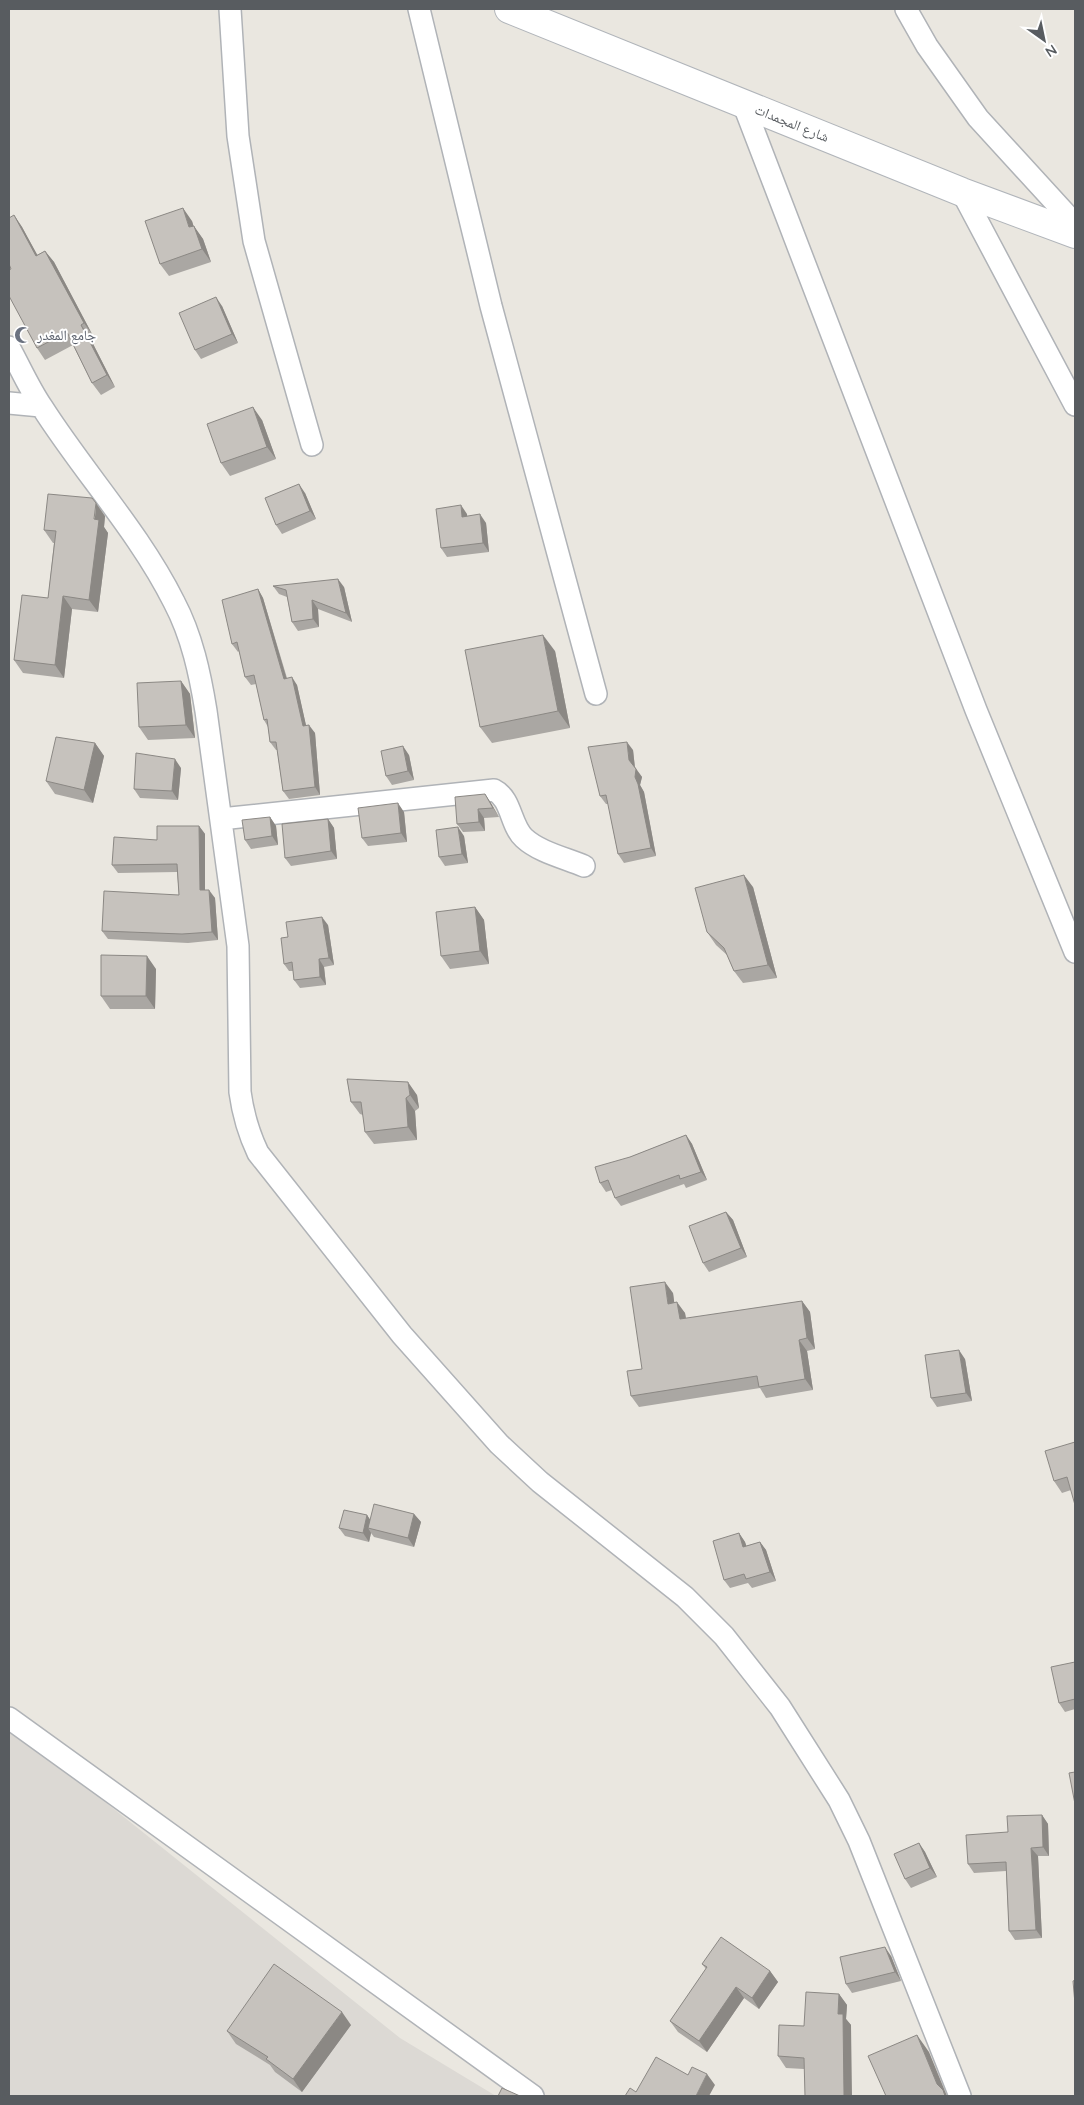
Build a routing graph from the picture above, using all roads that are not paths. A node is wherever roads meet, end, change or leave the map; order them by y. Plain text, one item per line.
1 (230, 9) edge
2 (419, 9) edge
3 (509, 9) edge
4 (906, 9) edge
5 (743, 103) junction
6 (962, 192) junction
7 (1075, 224) edge
8 (1075, 234) edge
9 (9, 347) edge
10 (9, 403) edge
11 (1075, 405) edge
12 (41, 406) junction
13 (312, 445) dead end
14 (596, 694) dead end
15 (221, 818) junction
16 (584, 866) dead end
17 (1075, 952) edge
18 (9, 1718) edge
19 (533, 2096) edge
20 (960, 2096) edge

1 - 13 street
2 - 14 street
3 - 5 main road, شارع المجمدات
4 - 7 street
5 - 6 main road, شارع المجمدات
5 - 17 street
6 - 8 main road, شارع المجمدات
6 - 11 street
9 - 12 street
10 - 12 street
12 - 15 street
15 - 16 street
15 - 20 street
18 - 19 street

